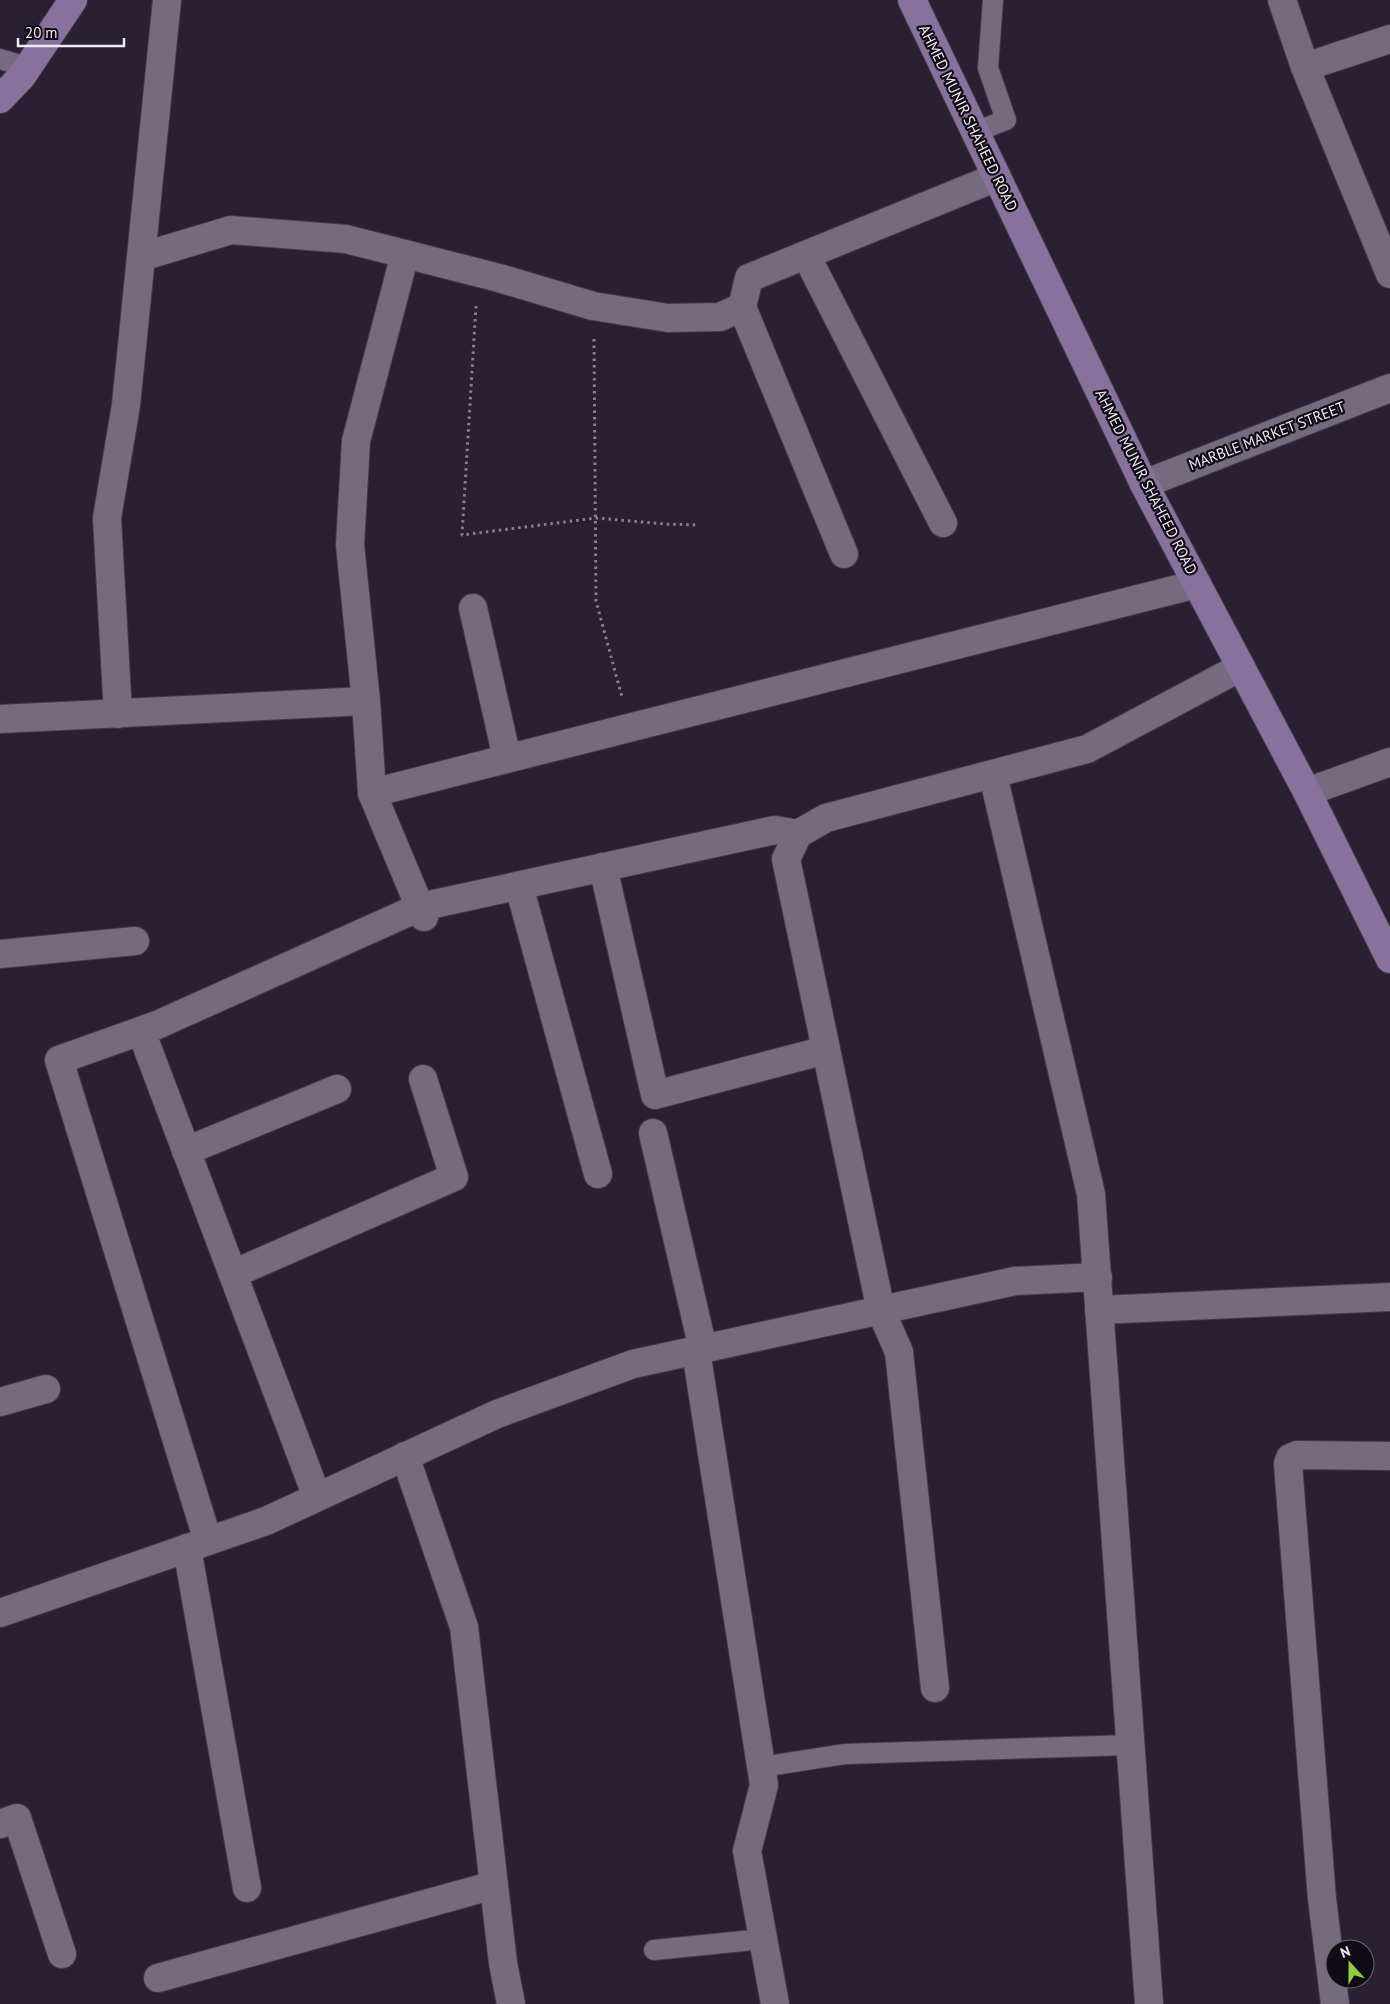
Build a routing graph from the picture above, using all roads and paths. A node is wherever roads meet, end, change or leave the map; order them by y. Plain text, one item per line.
1 (73, 0) edge
2 (167, 0) edge
3 (912, 0) edge
4 (993, 0) edge
5 (1282, 0) edge
6 (1390, 39) edge
7 (0, 59) edge
8 (27, 67) junction
9 (1305, 68) junction
10 (0, 99) edge
11 (975, 132) junction
12 (997, 177) junction
13 (405, 254) junction
14 (806, 255) junction
15 (142, 257) junction
16 (478, 273) junction
17 (1390, 274) edge
18 (593, 306) junction
19 (742, 307) junction
20 (1390, 388) edge
21 (1144, 484) junction
22 (596, 518) junction
23 (943, 523) dead end
24 (697, 524) dead end
25 (844, 554) dead end
26 (1197, 584) junction
27 (473, 608) dead end
28 (1241, 668) junction
29 (366, 701) junction
30 (118, 714) junction
31 (0, 719) edge
32 (630, 727) junction
33 (507, 758) junction
34 (1390, 762) edge
35 (993, 775) junction
36 (1307, 792) junction
37 (372, 793) junction
38 (798, 834) junction
39 (603, 867) junction
40 (519, 886) junction
41 (422, 912) junction
42 (135, 941) dead end
43 (0, 954) edge
44 (1390, 960) edge
45 (141, 1031) junction
46 (826, 1050) junction
47 (423, 1080) dead end
48 (337, 1089) dead end
49 (653, 1133) dead end
50 (186, 1151) junction
51 (598, 1174) dead end
52 (233, 1274) junction
53 (1098, 1277) junction
54 (1390, 1297) edge
55 (1100, 1310) junction
56 (881, 1311) junction
57 (699, 1350) junction
58 (46, 1389) dead end
59 (0, 1402) edge
60 (405, 1456) junction
61 (1390, 1456) edge
62 (317, 1497) junction
63 (198, 1545) junction
64 (0, 1613) edge
65 (935, 1688) dead end
66 (1131, 1745) junction
67 (761, 1767) junction
68 (0, 1824) edge
69 (494, 1885) junction
70 (247, 1888) dead end
71 (763, 1939) junction
72 (654, 1950) dead end
73 (62, 1954) dead end
74 (158, 1978) dead end
75 (511, 2004) edge
76 (775, 2004) edge
77 (1149, 2004) edge
78 (1335, 2004) edge

1 - 8 street
2 - 15 street
3 - 11 street, AHMED MUNIR SHAHEED ROAD
4 - 11 lane
5 - 9 street
6 - 9 street
7 - 8 lane
8 - 10 street
9 - 17 street
11 - 12 street, AHMED MUNIR SHAHEED ROAD
12 - 14 street
12 - 21 street, AHMED MUNIR SHAHEED ROAD
13 - 15 street
13 - 16 street
13 - 29 street
14 - 19 street
14 - 23 street
15 - 30 street
16 - 18 street
16 - 22 path
18 - 19 street
18 - 22 path
19 - 25 street
20 - 21 street, MARBLE MARKET STREET
21 - 26 street, AHMED MUNIR SHAHEED ROAD
22 - 24 path
22 - 32 path
26 - 28 street, AHMED MUNIR SHAHEED ROAD
26 - 32 street
27 - 33 street
28 - 35 street
28 - 36 street, AHMED MUNIR SHAHEED ROAD
29 - 30 street
29 - 37 street
30 - 31 street
32 - 33 street
33 - 37 street
34 - 36 street
35 - 38 street
35 - 53 street
36 - 44 street, AHMED MUNIR SHAHEED ROAD
37 - 41 street
38 - 39 street
38 - 46 street
39 - 40 street
39 - 46 street
40 - 41 street
40 - 51 street
41 - 45 street
42 - 43 street
45 - 50 street
45 - 63 street
46 - 56 street
47 - 52 street
48 - 50 street
49 - 57 street
50 - 52 street
52 - 62 street
53 - 55 street
53 - 56 street
54 - 55 street
55 - 66 street
56 - 57 street
56 - 65 street
57 - 60 street
57 - 67 street
58 - 59 street
60 - 62 street
60 - 69 street
61 - 78 street
62 - 63 street
63 - 64 street
63 - 70 street
66 - 67 lane
66 - 77 street
67 - 71 street
68 - 73 street
69 - 74 street
69 - 75 street
71 - 72 lane
71 - 76 street

